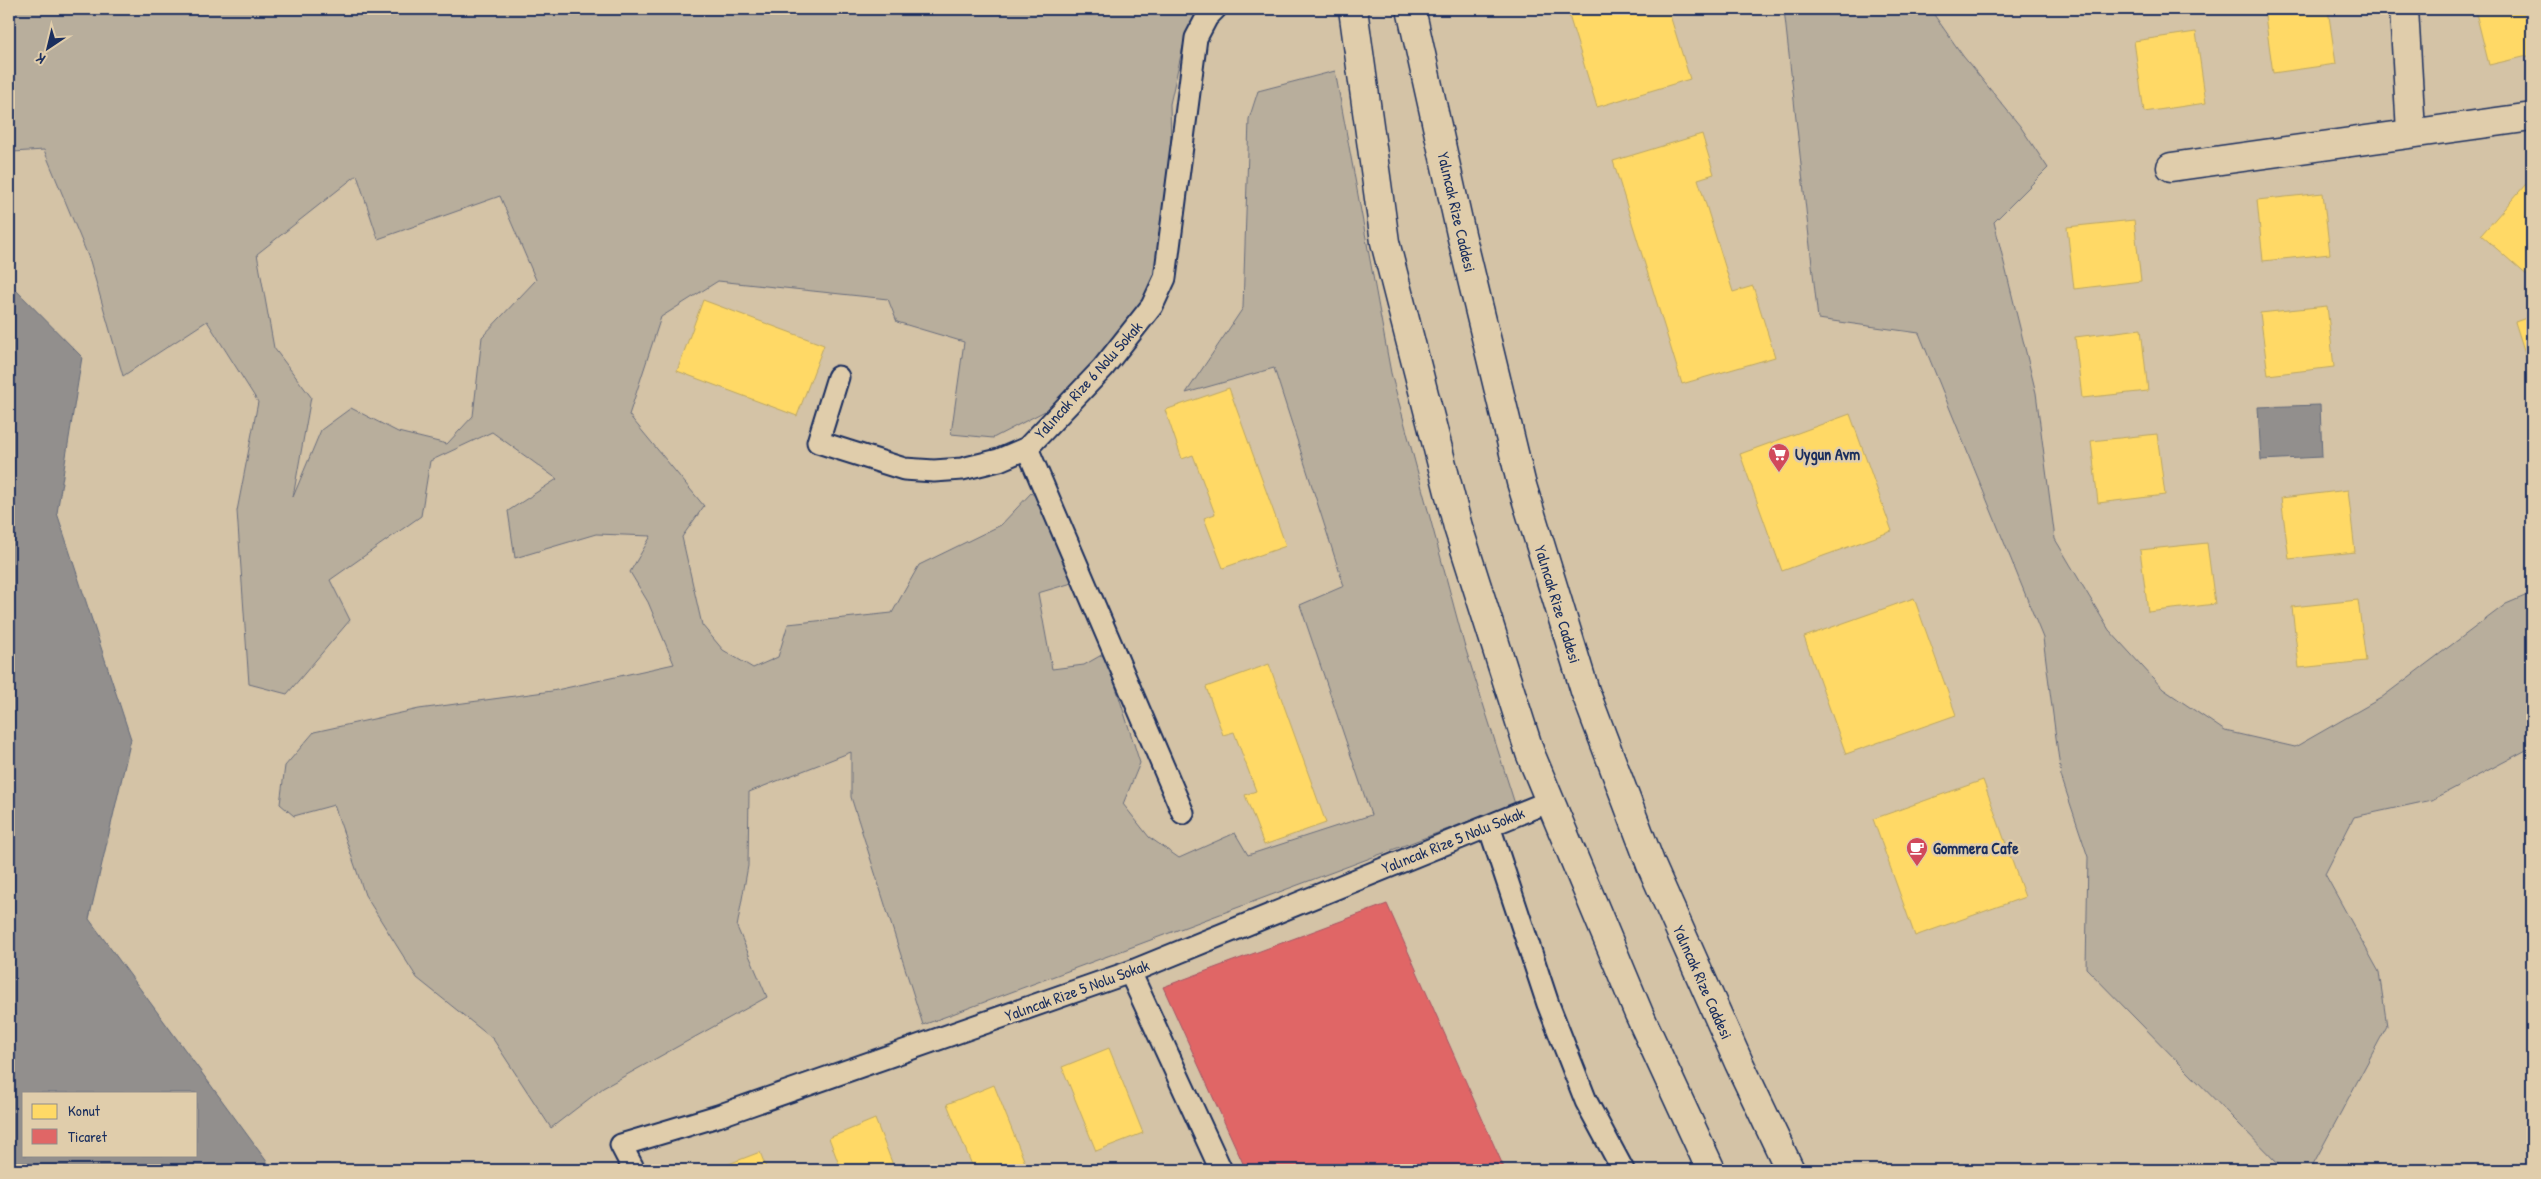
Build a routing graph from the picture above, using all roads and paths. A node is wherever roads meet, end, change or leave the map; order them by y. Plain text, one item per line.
1 (1215, 9) edge
2 (1353, 9) edge
3 (1411, 9) edge
4 (2404, 9) edge
5 (2532, 117) edge
6 (2412, 132) junction
7 (2171, 167) dead end
8 (838, 377) dead end
9 (1027, 448) junction
10 (1550, 801) junction
11 (1183, 813) dead end
12 (1489, 826) junction
13 (1130, 972) junction
14 (634, 1170) edge
15 (1222, 1170) edge
16 (1623, 1170) edge
17 (1711, 1170) edge
18 (1790, 1170) edge

1 - 9 lane, Yalıncak Rize 6 Nolu Sokak
2 - 10 main road
3 - 18 main road, Yalıncak Rize Caddesi
4 - 6 main road
5 - 6 main road
6 - 7 main road
8 - 9 lane, Yalıncak Rize 6 Nolu Sokak
9 - 11 lane
10 - 12 lane, Yalıncak Rize 5 Nolu Sokak
10 - 17 main road
12 - 13 lane, Yalıncak Rize 5 Nolu Sokak
12 - 16 lane
13 - 14 lane, Yalıncak Rize 5 Nolu Sokak
13 - 15 lane

